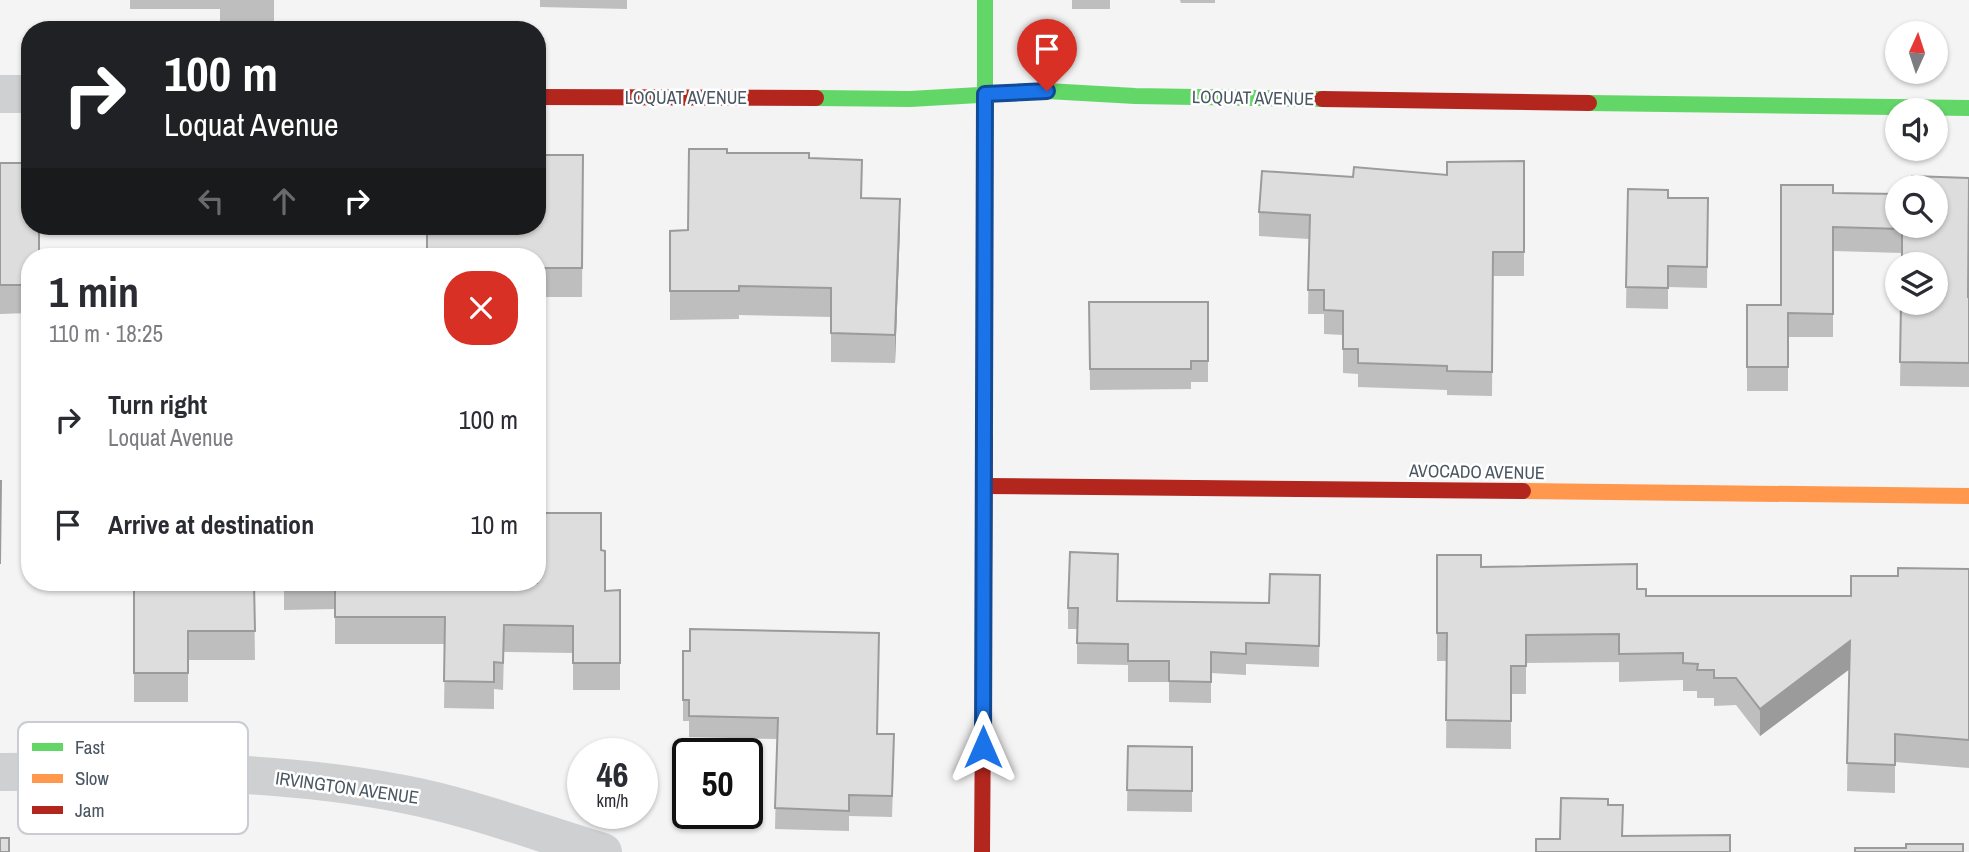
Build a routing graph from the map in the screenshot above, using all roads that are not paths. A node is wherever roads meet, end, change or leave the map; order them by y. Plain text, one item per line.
1 (985, 0) edge
2 (0, 94) edge
3 (21, 94) edge
4 (985, 94) junction
5 (546, 97) edge
6 (1969, 108) edge
7 (985, 486) junction
8 (1969, 496) edge
9 (0, 772) edge
10 (18, 772) edge
11 (248, 776) edge
12 (603, 852) edge
13 (982, 852) edge

1 - 4 street
2 - 3 street
4 - 5 street, LOQUAT AVENUE
4 - 6 street, LOQUAT AVENUE
4 - 7 street
7 - 8 street, AVOCADO AVENUE
7 - 13 street
9 - 10 street, IRVINGTON AVENUE
11 - 12 street, IRVINGTON AVENUE

